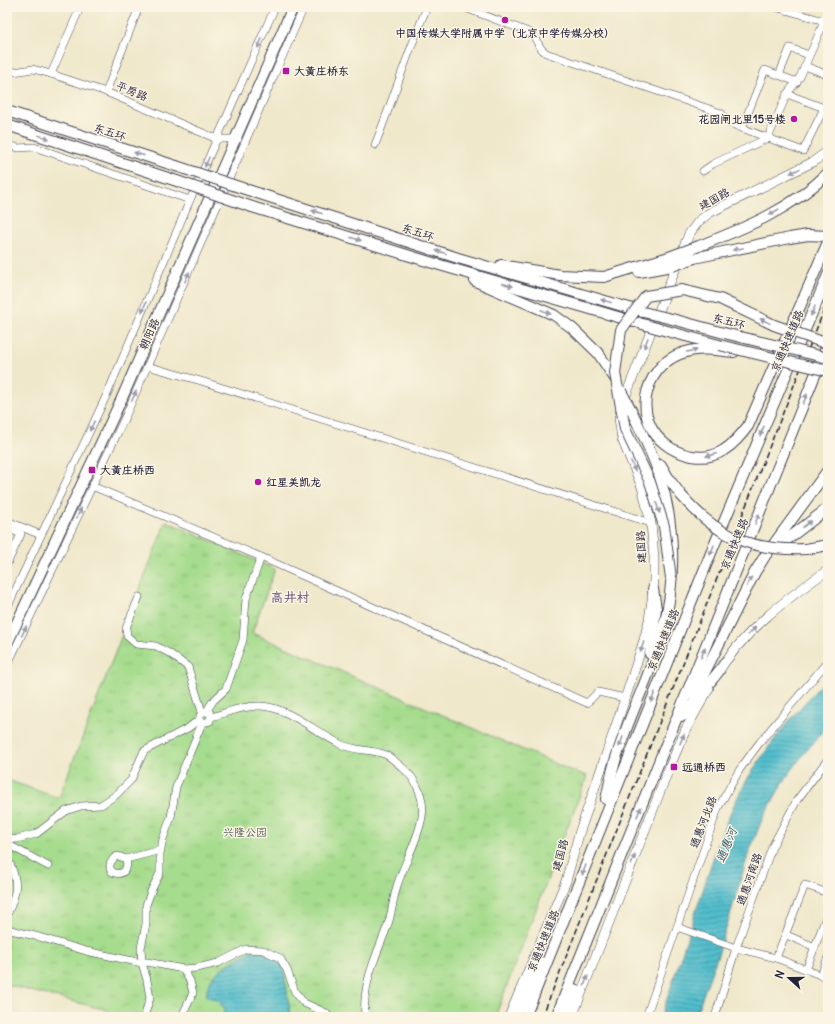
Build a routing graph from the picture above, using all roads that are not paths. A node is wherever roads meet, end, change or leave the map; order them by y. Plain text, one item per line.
1 (139, 7) edge
2 (275, 7) edge
3 (287, 7) edge
4 (293, 7) edge
5 (304, 7) edge
6 (427, 7) edge
7 (463, 7) edge
8 (777, 7) edge
9 (80, 8) edge
10 (826, 26) edge
11 (809, 56) junction
12 (805, 66) junction
13 (7, 73) edge
14 (51, 74) junction
15 (779, 75) junction
16 (828, 75) edge
17 (797, 82) junction
18 (106, 92) junction
19 (787, 94) junction
20 (828, 100) edge
21 (824, 108) junction
22 (7, 111) edge
23 (7, 125) edge
24 (742, 128) junction
25 (217, 138) junction
26 (233, 138) junction
27 (768, 138) junction
28 (247, 140) junction
29 (7, 144) edge
30 (375, 145) dead end
31 (828, 152) edge
32 (703, 171) dead end
33 (828, 173) edge
34 (190, 200) junction
35 (828, 236) edge
36 (828, 242) edge
37 (458, 258) junction
38 (670, 261) junction
39 (433, 263) junction
40 (828, 275) edge
41 (828, 343) edge
42 (718, 347) junction
43 (828, 358) edge
44 (147, 366) junction
45 (828, 371) edge
46 (645, 437) junction
47 (828, 470) edge
48 (92, 486) junction
49 (828, 508) edge
50 (7, 521) edge
51 (651, 523) junction
52 (7, 528) edge
53 (41, 535) junction
54 (828, 545) edge
55 (765, 556) junction
56 (261, 557) junction
57 (7, 564) edge
58 (828, 570) edge
59 (671, 578) junction
60 (653, 589) junction
61 (139, 597) dead end
62 (7, 608) edge
63 (7, 631) edge
64 (7, 644) edge
65 (828, 661) edge
66 (7, 666) edge
67 (719, 671) junction
68 (645, 680) junction
69 (625, 698) junction
70 (683, 716) junction
71 (204, 717) junction
72 (663, 754) junction
73 (828, 759) edge
74 (598, 834) junction
75 (7, 840) edge
76 (7, 844) edge
77 (161, 850) junction
78 (7, 857) edge
79 (126, 859) dead end
80 (48, 866) dead end
81 (614, 870) junction
82 (828, 893) edge
83 (574, 895) junction
84 (828, 912) edge
85 (7, 915) edge
86 (680, 927) junction
87 (7, 929) edge
88 (786, 935) junction
89 (815, 947) junction
90 (736, 948) junction
91 (828, 957) edge
92 (776, 958) junction
93 (142, 963) junction
94 (183, 970) junction
95 (806, 970) junction
96 (824, 977) edge
97 (183, 1014) dead end
98 (144, 1017) edge
99 (329, 1017) edge
100 (365, 1017) edge
101 (509, 1017) edge
102 (514, 1017) edge
103 (526, 1017) edge
104 (556, 1017) edge
105 (564, 1017) edge
106 (572, 1017) edge
107 (646, 1017) edge
108 (714, 1017) edge

1 - 18 street
2 -> 25 street, 朝阳路
3 - 26 highway, 朝阳路
4 - 26 highway, 朝阳路
5 - 28 street, 朝阳路
6 - 30 street
7 - 24 street
8 - 10 street
9 - 14 street
10 - 11 street
11 - 12 street
11 - 15 street
12 - 16 street
12 - 17 street
13 - 14 street, 平房路
14 - 18 street, 平房路
15 - 17 street
15 - 24 street
17 - 19 street
18 - 25 street, 平房路
19 - 21 street
19 - 27 street
20 - 21 street
21 - 27 street
37 -> 22 highway, 东五环, bridge
23 -> 39 highway, bridge
24 - 27 street
25 - 26 street, 平房路
25 -> 34 street, 朝阳路
26 - 28 street, 平房路
26 - 63 highway, 朝阳路
26 - 64 highway, 朝阳路
27 - 32 street
44 -> 28 street, 朝阳路
29 - 34 street
31 -> 51 main road, 建国路
33 -> 38 highway, bridge
34 -> 53 street, 朝阳路
35 -> 38 highway, bridge
36 -> 42 highway
37 - 38 highway
43 -> 37 highway, 东五环, bridge
39 -> 42 highway, bridge
39 -> 46 highway, bridge
40 -> 74 highway, 京通快速道路
41 -> 59 highway, bridge
72 -> 41 highway, 京通快速路
42 - 45 highway, bridge
48 -> 44 street, 朝阳路
44 - 51 street
46 - 54 highway, bridge
46 - 59 highway
47 - 55 highway
48 - 56 street
66 -> 48 street, 朝阳路
55 -> 49 highway
50 - 53 street
51 - 60 main road, 建国路
52 - 57 street
53 - 62 street, 朝阳路
70 -> 55 highway
56 - 69 street
56 - 71 street
67 -> 58 main road
59 - 68 highway
60 - 68 highway
60 -> 69 main road, 建国路
61 - 71 street
65 - 86 street, 通惠河北路
67 - 70 highway
106 -> 67 main road
68 -> 74 highway
69 - 101 main road, 建国路
70 - 72 highway
71 - 75 street
71 - 77 street
71 - 100 street
81 -> 72 highway
73 - 90 street, 通惠河南路
74 -> 83 highway, 京通快速道路
76 - 80 street
77 - 79 street
77 - 93 street
78 - 85 street
81 - 104 highway
81 - 105 highway
82 - 88 street
83 - 102 highway
83 - 103 highway, 京通快速道路
84 - 89 street
86 - 90 street
86 - 107 street, 通惠河北路
87 - 93 street
88 - 89 street
88 - 92 street
89 - 95 street
90 - 92 street
90 - 108 street, 通惠河南路
91 - 96 street
92 - 95 street
93 - 94 street
93 - 98 street
94 - 97 street
94 - 99 street
95 - 96 street

